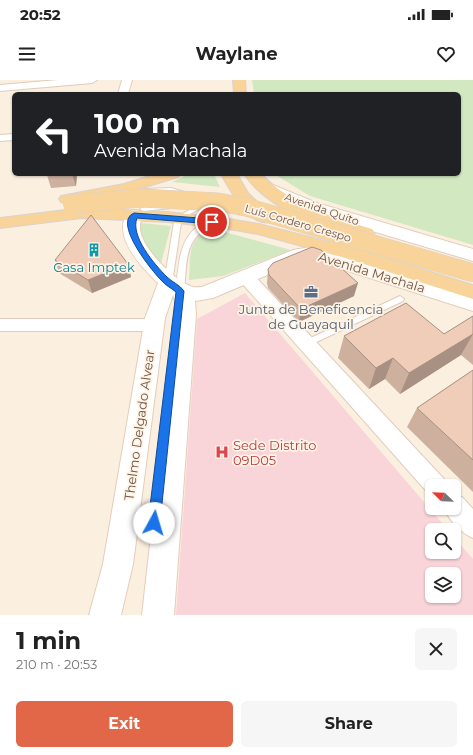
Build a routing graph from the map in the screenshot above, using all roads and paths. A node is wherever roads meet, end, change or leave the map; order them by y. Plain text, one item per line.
1 (92, 80) edge
2 (127, 80) edge
3 (238, 80) edge
4 (0, 88) edge
5 (124, 92) edge
6 (240, 92) edge
7 (12, 137) edge
8 (0, 138) edge
9 (166, 176) edge
10 (230, 176) edge
11 (255, 178) edge
12 (126, 188) junction
13 (142, 191) junction
14 (246, 202) junction
15 (0, 212) edge
16 (139, 212) junction
17 (181, 218) junction
18 (0, 223) edge
19 (223, 223) junction
20 (337, 224) junction
21 (344, 252) junction
22 (473, 255) edge
23 (473, 264) edge
24 (473, 273) edge
25 (246, 277) junction
26 (177, 288) junction
27 (473, 292) edge
28 (400, 300) dead end
29 (473, 304) edge
30 (0, 325) edge
31 (154, 325) junction
32 (305, 344) junction
33 (156, 379) dead end
34 (167, 411) dead end
35 (430, 479) edge
36 (461, 513) edge
37 (473, 526) edge
38 (105, 615) edge
39 (158, 615) edge

1 - 4 street
2 - 5 street
3 - 6 main road
7 - 8 street
9 - 12 main road
10 - 14 main road, Avenida Machala
11 - 20 main road, Avenida Quito
11 - 22 main road, Avenida Quito
12 - 13 main road
12 - 15 main road
13 - 16 main road
13 - 16 lane
14 - 17 lane
14 - 20 lane
14 - 21 main road, Avenida Machala
15 - 24 main road, Luís Cordero Crespo, bridge
16 - 17 main road, Luís Cordero Crespo
16 - 18 main road, Luís Cordero Crespo
16 - 26 main road
17 - 19 main road, Luís Cordero Crespo
17 - 26 lane, Thelmo Delgado Alvear
19 - 21 main road, Luís Cordero Crespo
19 - 26 lane, Thelmo Delgado Alvear
20 - 23 main road, Avenida Quito
21 - 27 main road, Avenida Machala
25 - 26 main road, Avenida Machala
25 - 29 main road, Avenida Machala
25 - 32 street
26 - 31 main road, Thelmo Delgado Alvear
26 - 33 lane, Thelmo Delgado Alvear
26 - 34 lane, Thelmo Delgado Alvear
26 - 39 main road, Thelmo Delgado Alvear
28 - 32 lane
30 - 31 street
31 - 38 main road, Thelmo Delgado Alvear
32 - 35 street
36 - 37 street

